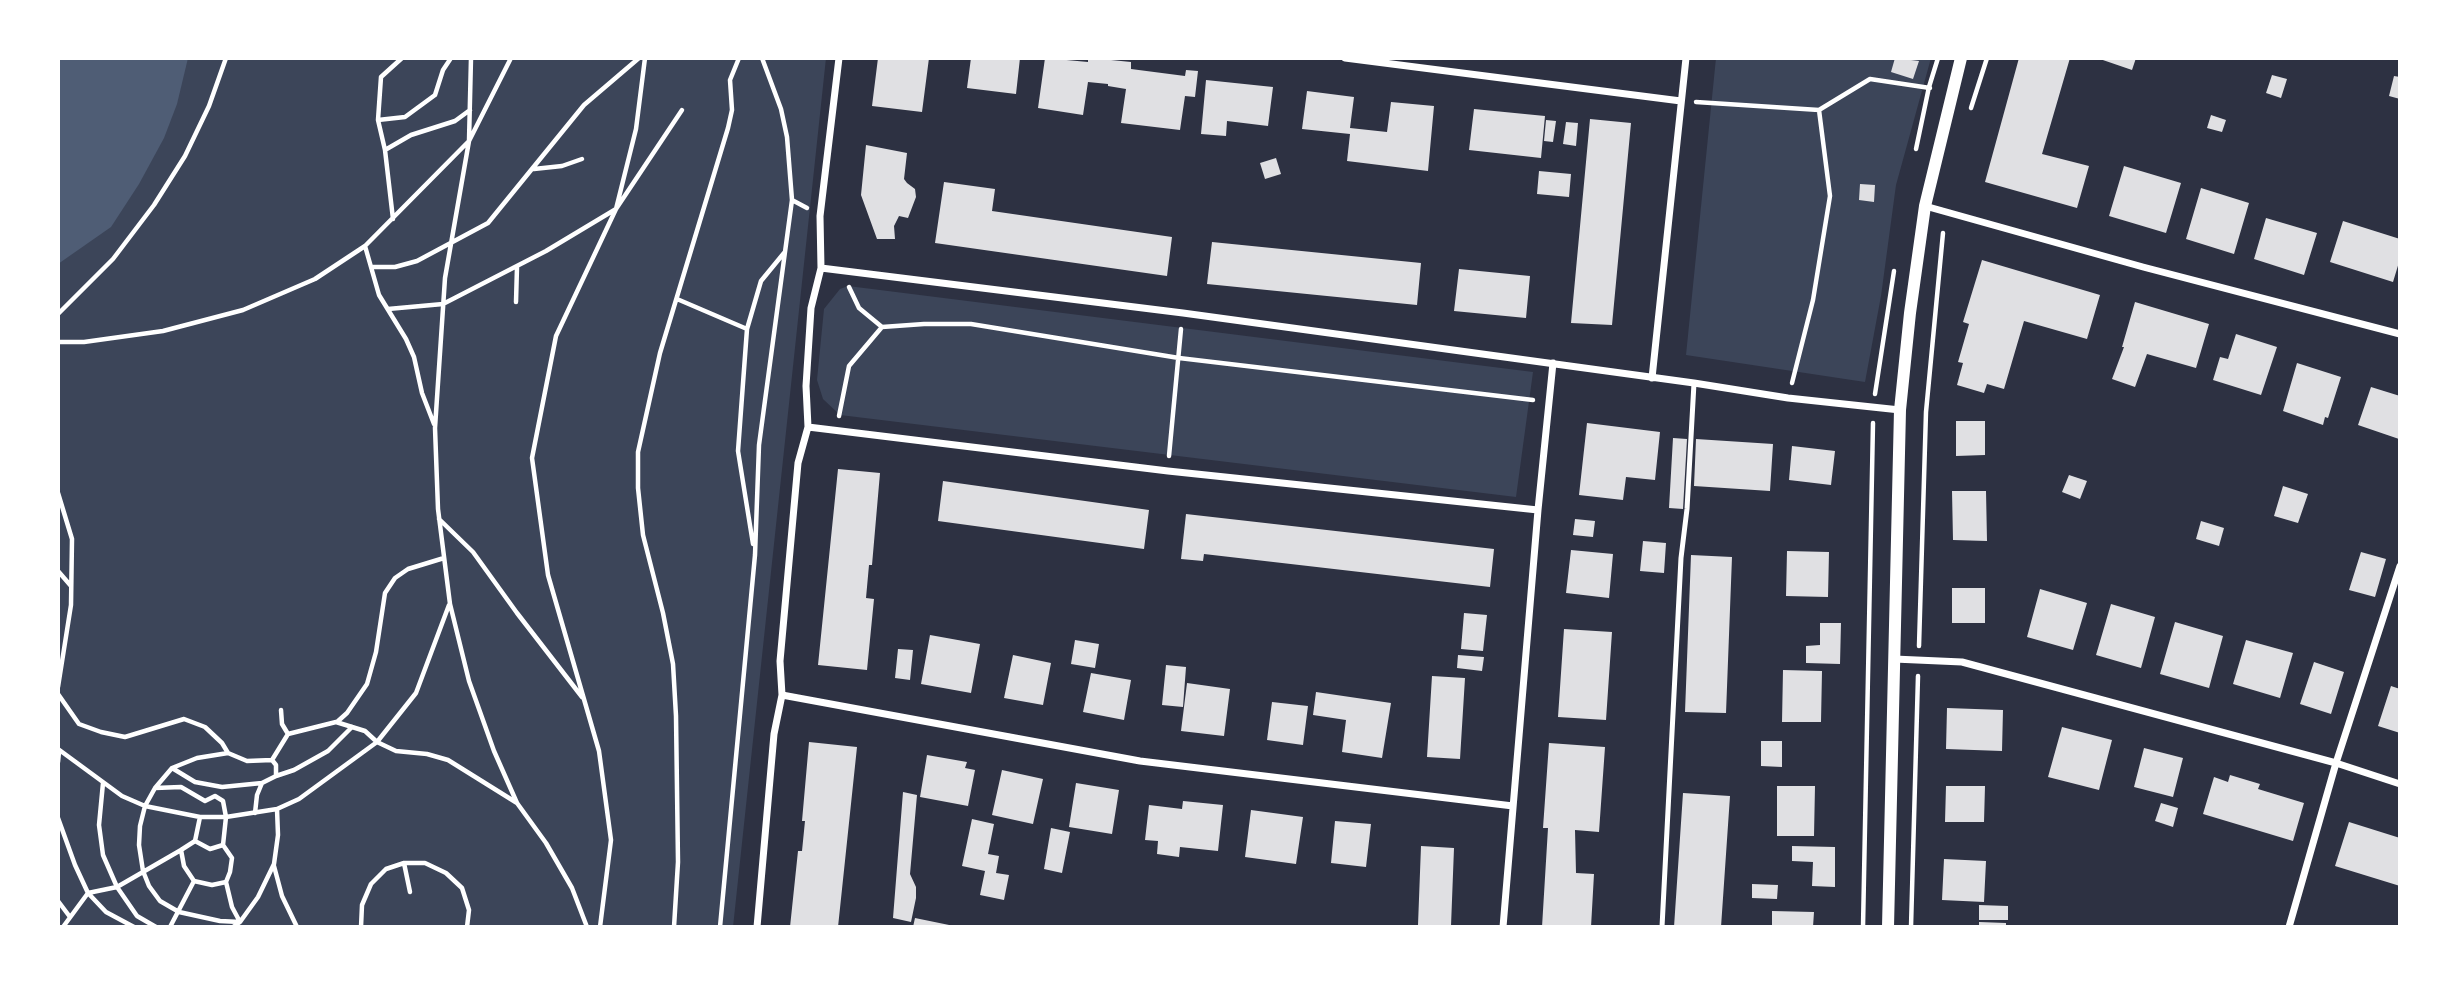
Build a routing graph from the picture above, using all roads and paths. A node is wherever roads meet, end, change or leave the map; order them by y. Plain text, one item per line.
1 (226, 58) edge
2 (402, 58) edge
3 (451, 58) edge
4 (471, 58) edge
5 (511, 58) edge
6 (639, 58) edge
7 (645, 58) edge
8 (739, 58) edge
9 (762, 58) edge
10 (839, 58) edge
11 (1345, 58) edge
12 (1686, 58) edge
13 (1961, 58) edge
14 (1987, 58) edge
15 (1952, 91) junction
16 (1681, 101) junction
17 (470, 110) junction
18 (682, 110) dead end
19 (1819, 110) junction
20 (1970, 114) dead end
21 (378, 120) junction
22 (469, 141) junction
23 (385, 150) junction
24 (582, 159) dead end
25 (533, 170) junction
26 (792, 200) junction
27 (1925, 206) junction
28 (616, 209) junction
29 (1945, 211) junction
30 (820, 216) junction
31 (393, 220) junction
32 (451, 244) junction
33 (366, 246) junction
34 (785, 252) junction
35 (517, 266) junction
36 (372, 267) junction
37 (821, 268) junction
38 (841, 270) junction
39 (677, 299) junction
40 (516, 302) dead end
41 (443, 304) junction
42 (388, 309) junction
43 (1183, 313) junction
44 (58, 314) edge
45 (882, 327) junction
46 (747, 329) junction
47 (2400, 334) edge
48 (58, 344) edge
49 (1179, 358) junction
50 (1553, 363) junction
51 (1652, 378) junction
52 (1695, 383) junction
53 (1788, 398) junction
54 (1549, 402) junction
55 (1900, 410) junction
56 (808, 426) junction
57 (435, 428) junction
58 (833, 429) junction
59 (1168, 471) junction
60 (58, 493) edge
61 (1538, 510) junction
62 (439, 519) junction
63 (755, 555) junction
64 (444, 558) junction
65 (2400, 566) edge
66 (58, 571) edge
67 (71, 587) junction
68 (450, 604) junction
69 (1894, 659) junction
70 (58, 660) edge
71 (1918, 660) junction
72 (62, 668) junction
73 (58, 687) edge
74 (58, 694) edge
75 (782, 695) junction
76 (585, 701) junction
77 (281, 710) dead end
78 (336, 722) junction
79 (352, 727) junction
80 (288, 734) junction
81 (377, 742) junction
82 (58, 750) edge
83 (228, 754) junction
84 (272, 760) junction
85 (58, 762) edge
86 (2336, 763) junction
87 (172, 768) junction
88 (276, 776) junction
89 (103, 783) junction
90 (262, 783) junction
91 (2400, 784) edge
92 (155, 788) junction
93 (517, 803) junction
94 (145, 806) junction
95 (1513, 806) junction
96 (277, 809) junction
97 (255, 813) junction
98 (200, 817) junction
99 (226, 817) junction
100 (58, 818) edge
101 (63, 835) junction
102 (58, 841) edge
103 (195, 841) junction
104 (223, 845) junction
105 (181, 850) junction
106 (404, 863) junction
107 (274, 864) junction
108 (143, 871) junction
109 (194, 881) junction
110 (226, 882) junction
111 (117, 887) junction
112 (410, 892) dead end
113 (88, 893) junction
114 (58, 901) edge
115 (179, 912) junction
116 (70, 917) junction
117 (240, 922) junction
118 (62, 927) edge
119 (134, 927) edge
120 (156, 927) edge
121 (170, 927) edge
122 (233, 927) edge
123 (297, 927) edge
124 (361, 927) edge
125 (467, 927) edge
126 (587, 927) edge
127 (600, 927) edge
128 (674, 927) edge
129 (720, 927) edge
130 (757, 927) edge
131 (1503, 927) edge
132 (1662, 927) edge
133 (1888, 927) edge
134 (1911, 927) edge
135 (2289, 927) edge

1 - 44 path
2 - 21 path
3 - 21 path
4 - 17 path
5 - 22 path
6 - 25 path
7 - 28 path
8 - 39 path
9 - 26 path
10 - 30 street
11 - 16 street
12 - 16 street
13 - 15 street
14 - 20 path
15 - 19 path
15 - 27 street
16 - 19 path
16 - 51 street
17 - 22 path
17 - 23 path
18 - 28 path
19 - 53 path
21 - 23 path
22 - 31 path
22 - 32 path
23 - 31 path
24 - 25 path
25 - 32 path
26 - 30 path
26 - 34 path
27 - 29 street
27 - 55 street
28 - 35 path
28 - 76 path
29 - 47 street
29 - 71 path
30 - 37 street
31 - 33 path
32 - 36 path
32 - 41 path
33 - 36 path
33 - 48 path
34 - 46 path
34 - 63 path
35 - 40 path
35 - 41 path
36 - 42 path
37 - 38 street
37 - 56 street
38 - 43 street
38 - 45 path
39 - 46 path
39 - 128 path
41 - 42 path
41 - 57 path
42 - 57 path
43 - 49 path
43 - 50 street
45 - 49 path
45 - 58 path
46 - 63 path
49 - 54 path
49 - 59 path
50 - 51 street
50 - 54 street
51 - 52 street
52 - 53 street
52 - 132 lane
53 - 55 street
54 - 61 street
55 - 69 street
56 - 58 street
56 - 75 street
57 - 62 path
58 - 59 street
59 - 61 street
60 - 67 path
61 - 95 street
62 - 64 path
62 - 76 path
63 - 129 path
64 - 68 path
64 - 78 path
65 - 86 street
66 - 67 path
67 - 72 path
68 - 81 path
68 - 93 path
69 - 71 street
69 - 133 street
70 - 72 path
71 - 86 street
71 - 134 path
72 - 73 path
74 - 83 path
75 - 95 street
75 - 130 street
76 - 127 path
77 - 80 path
78 - 79 path
78 - 80 path
79 - 81 path
79 - 88 path
80 - 84 path
81 - 93 path
81 - 96 path
82 - 85 path
82 - 89 path
83 - 84 path
83 - 87 path
84 - 88 path
86 - 91 street
86 - 135 street
87 - 90 path
87 - 92 path
88 - 90 path
89 - 94 path
89 - 111 path
90 - 97 path
92 - 94 path
92 - 99 path
93 - 126 path
94 - 98 path
94 - 108 path
95 - 131 street
96 - 97 path
96 - 107 path
97 - 99 path
98 - 99 path
98 - 103 path
99 - 104 path
100 - 101 path
101 - 102 path
101 - 113 path
103 - 104 path
103 - 105 path
104 - 110 path
105 - 108 path
105 - 109 path
106 - 112 path
106 - 124 path
106 - 125 path
107 - 117 path
107 - 123 path
108 - 111 path
108 - 115 path
109 - 110 path
109 - 115 path
110 - 117 path
111 - 113 path
111 - 120 path
113 - 116 path
113 - 119 path
114 - 116 path
115 - 117 path
115 - 121 path
116 - 118 path
117 - 122 path

